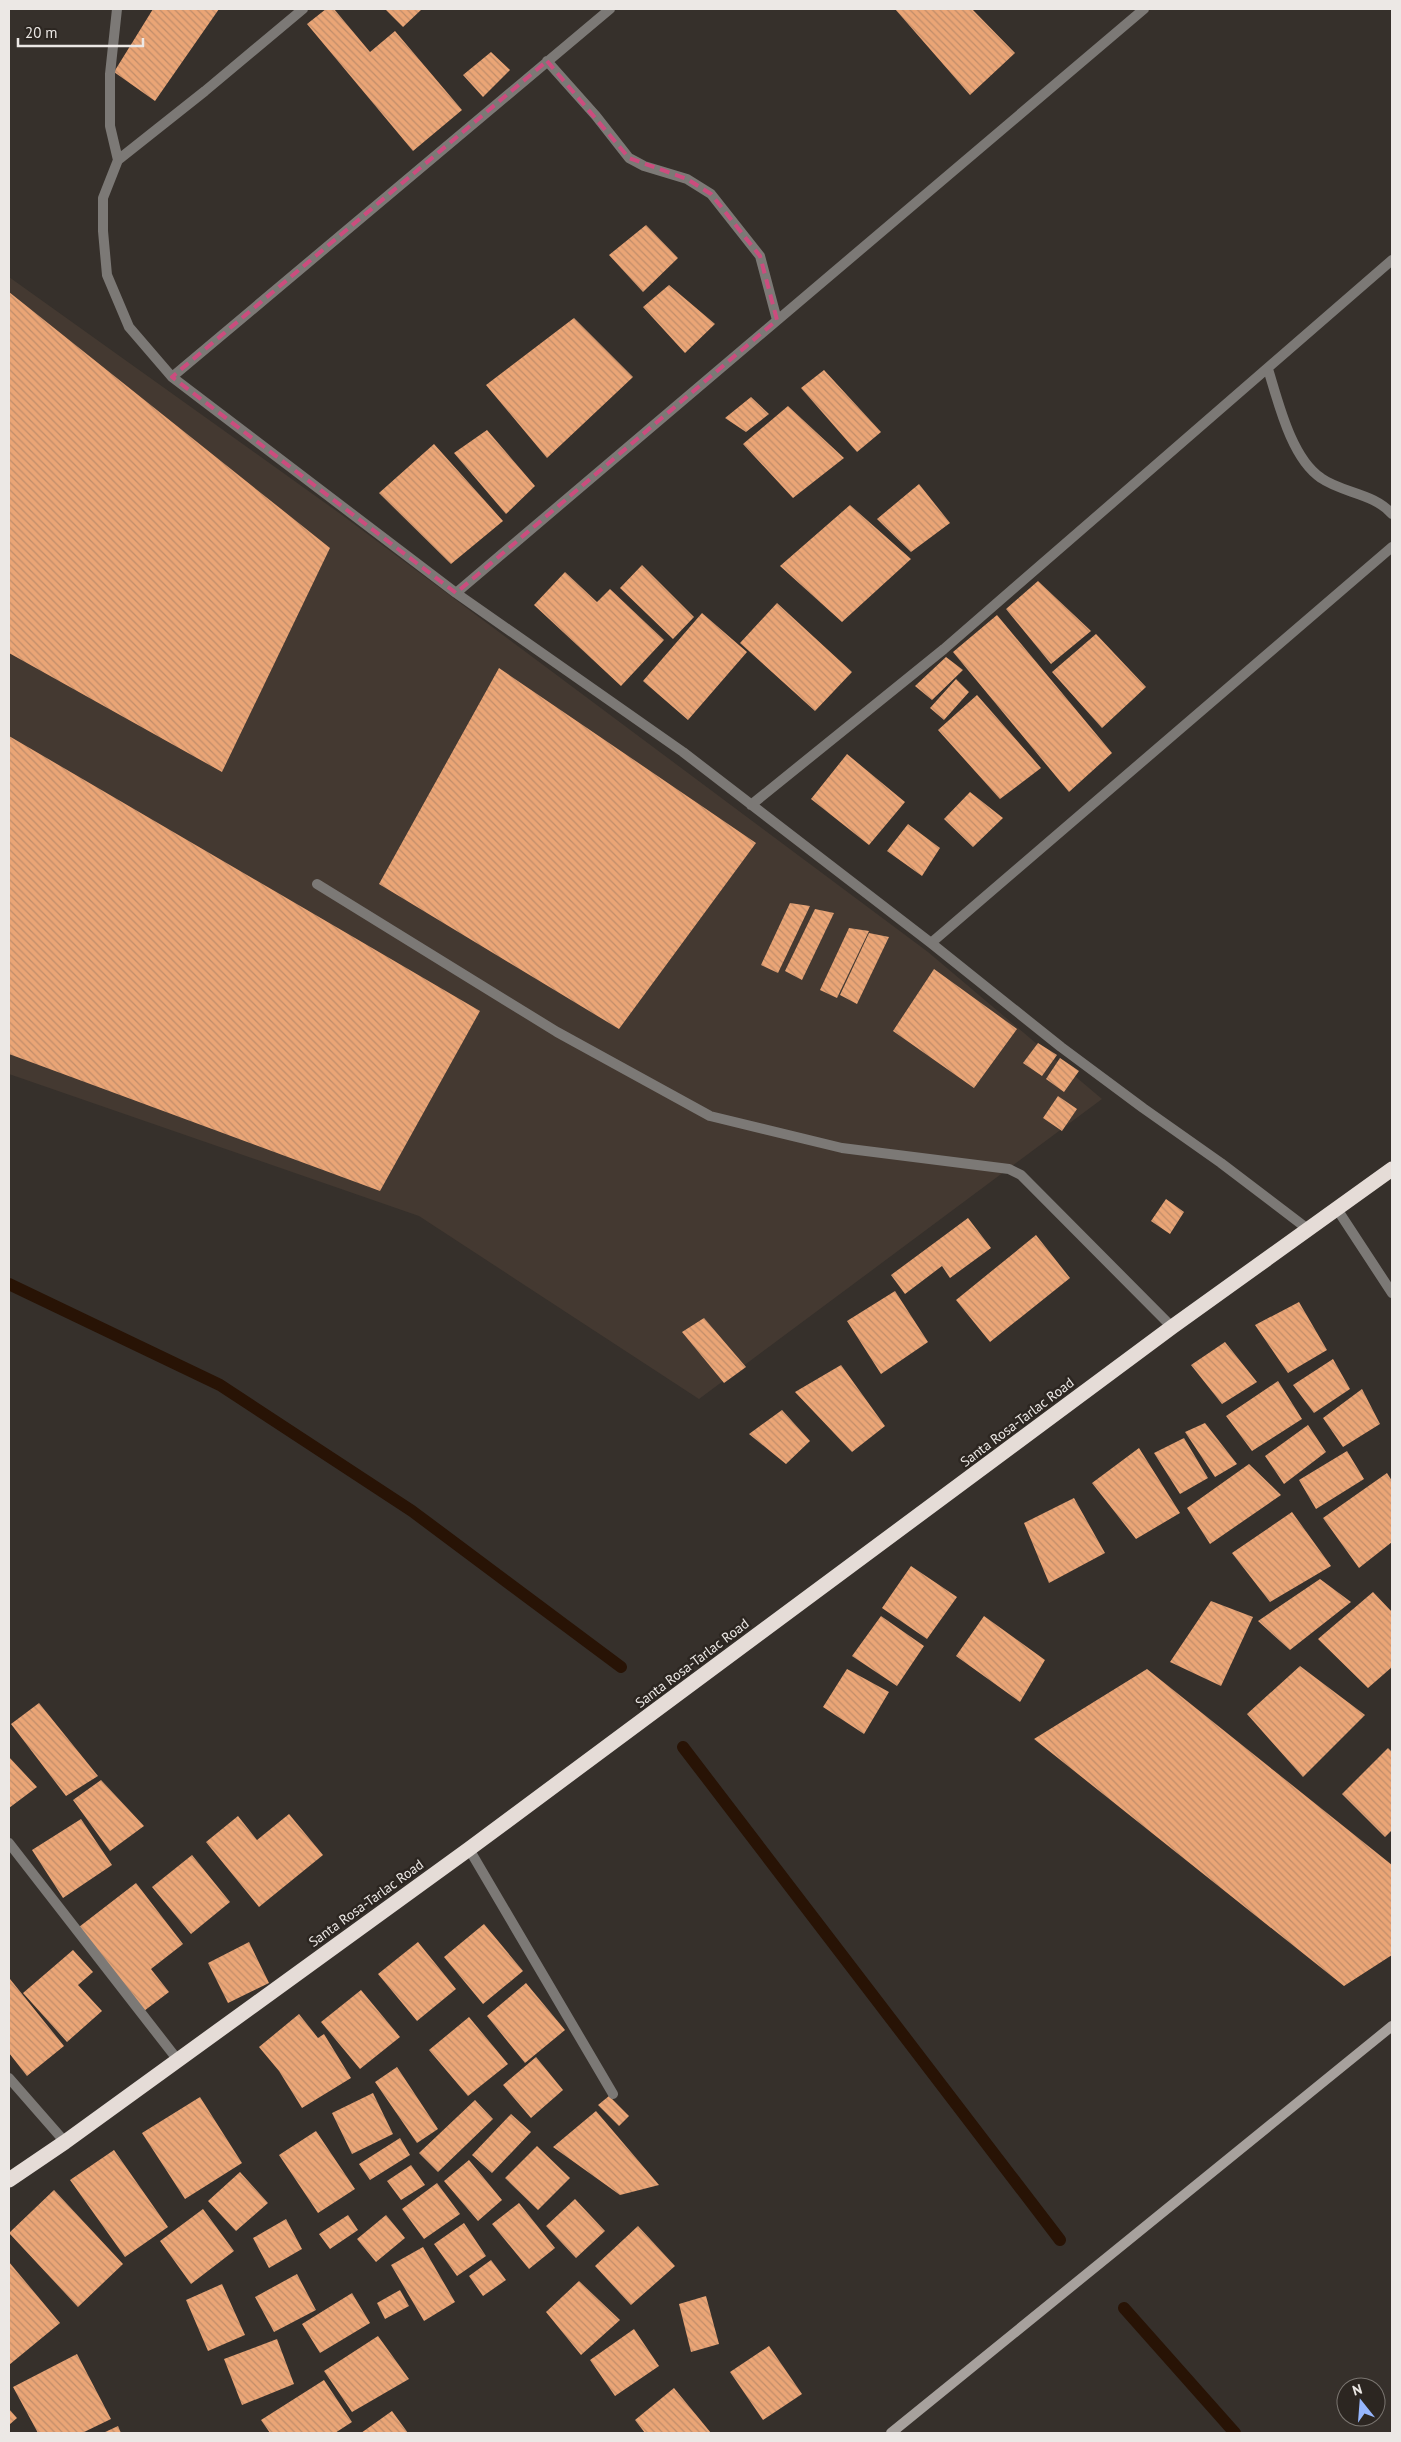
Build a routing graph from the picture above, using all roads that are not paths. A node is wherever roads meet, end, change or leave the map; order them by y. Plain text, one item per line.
1 (117, 9) edge
2 (303, 9) edge
3 (610, 9) edge
4 (1144, 9) edge
5 (547, 61) junction
6 (118, 160) junction
7 (1392, 260) edge
8 (777, 320) junction
9 (1268, 369) junction
10 (172, 377) junction
11 (1392, 514) edge
12 (1392, 548) edge
13 (456, 593) junction
14 (751, 805) junction
15 (316, 884) dead end
16 (932, 943) junction
17 (1392, 1169) edge
18 (1337, 1209) junction
19 (1309, 1230) junction
20 (1392, 1293) edge
21 (1172, 1327) junction
22 (9, 1843) edge
23 (468, 1849) junction
24 (1392, 2026) edge
25 (178, 2059) junction
26 (9, 2078) edge
27 (613, 2094) dead end
28 (65, 2142) junction
29 (9, 2180) edge
30 (896, 2432) edge

1 - 6 street
2 - 6 street
3 - 5 street
4 - 8 street
5 - 8 street
5 - 10 street
6 - 10 street
7 - 9 street
8 - 13 street
9 - 11 street
9 - 14 street
10 - 13 street
12 - 16 street
13 - 14 street
14 - 16 street
15 - 21 street
16 - 19 street
17 - 18 highway, Santa Rosa-Tarlac Road
18 - 19 highway, Santa Rosa-Tarlac Road
18 - 20 street
19 - 21 highway, Santa Rosa-Tarlac Road
21 - 23 highway, Santa Rosa-Tarlac Road
22 - 25 street
23 - 25 highway, Santa Rosa-Tarlac Road
23 - 27 street
24 - 30 street
25 - 28 highway, Santa Rosa-Tarlac Road
26 - 28 street
28 - 29 highway, Santa Rosa-Tarlac Road

